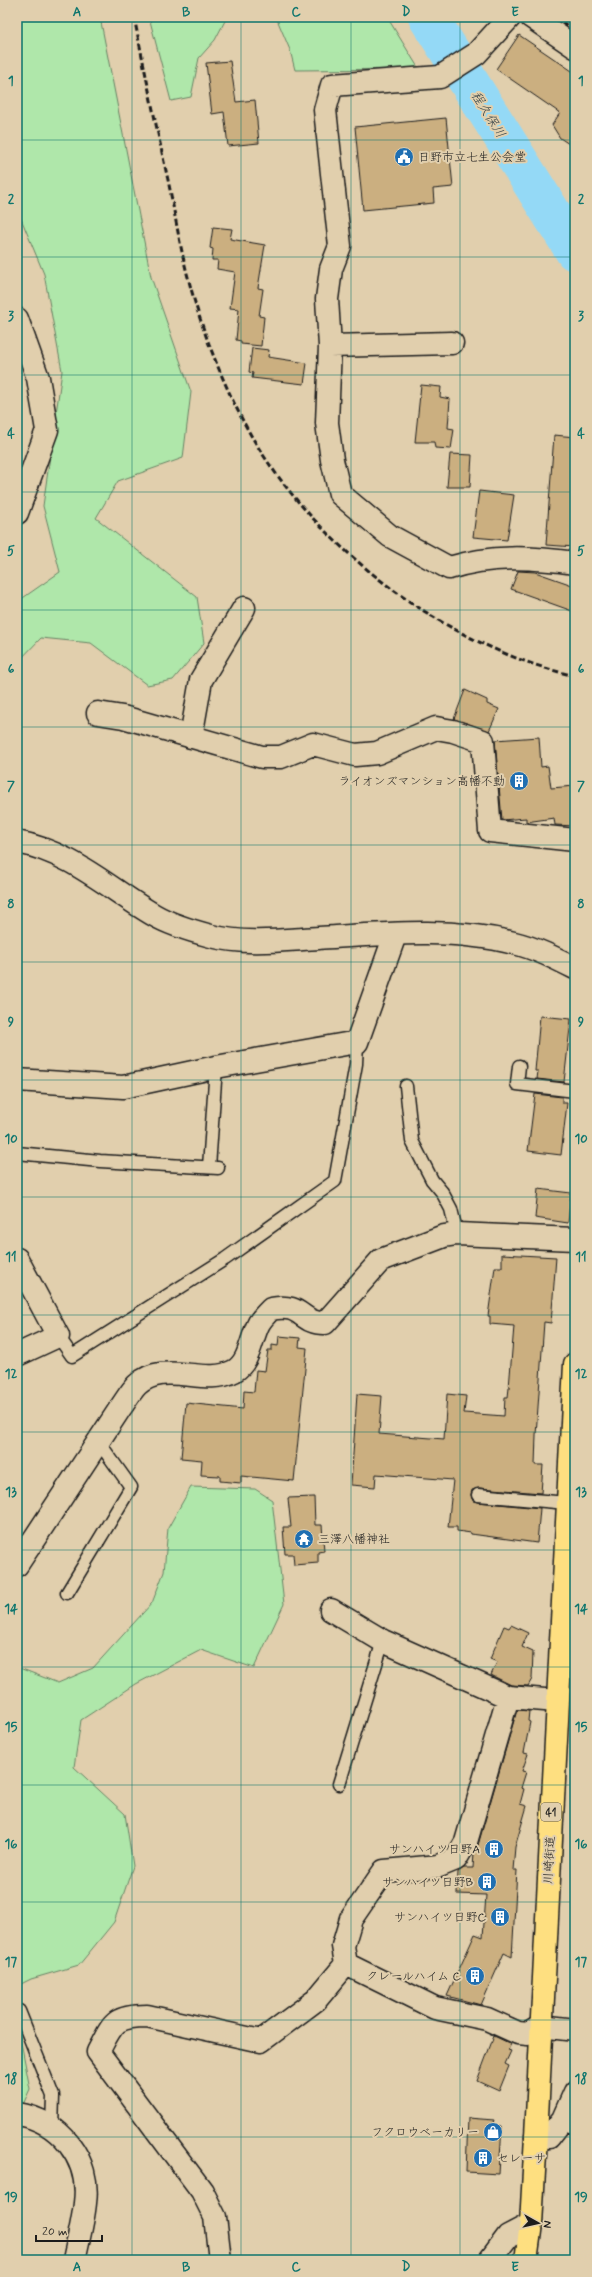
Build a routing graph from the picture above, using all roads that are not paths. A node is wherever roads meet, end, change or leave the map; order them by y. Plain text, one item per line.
1 (510, 17) edge
2 (531, 17) edge
3 (575, 47) edge
4 (17, 318) edge
5 (452, 343) dead end
6 (330, 346) junction
7 (17, 513) edge
8 (575, 563) edge
9 (244, 608) dead end
10 (98, 713) dead end
11 (191, 737) junction
12 (575, 840) edge
13 (17, 842) edge
14 (395, 935) junction
15 (575, 968) edge
16 (357, 1042) junction
17 (519, 1066) dead end
18 (216, 1067) junction
19 (17, 1080) edge
20 (406, 1086) dead end
21 (575, 1092) edge
22 (17, 1153) edge
23 (457, 1234) junction
24 (575, 1239) edge
25 (17, 1259) edge
26 (58, 1336) junction
27 (17, 1356) edge
28 (575, 1364) edge
29 (98, 1441) junction
30 (478, 1495) dead end
31 (567, 1503) junction
32 (17, 1565) edge
33 (67, 1593) dead end
34 (331, 1610) dead end
35 (383, 1641) junction
36 (508, 1697) junction
37 (557, 1701) junction
38 (339, 1784) dead end
39 (346, 1964) junction
40 (19, 2011) dead end
41 (541, 2026) junction
42 (575, 2030) edge
43 (575, 2092) edge
44 (17, 2114) edge
45 (569, 2121) edge
46 (52, 2128) junction
47 (536, 2136) junction
48 (531, 2224) junction
49 (74, 2260) edge
50 (220, 2260) edge
51 (490, 2260) edge
52 (526, 2260) edge

1 - 6 street
2 - 3 street
4 - 7 street
5 - 6 street
6 - 8 street
9 - 11 street
10 - 11 street
11 - 12 street
13 - 14 street
14 - 15 street
14 - 16 street
16 - 18 street
16 - 26 lane
17 - 21 lane
18 - 19 street
18 - 22 lane
20 - 23 lane
23 - 24 street
23 - 29 street
25 - 26 street
26 - 27 street
28 - 31 main road, 川崎街道 / 41
29 - 32 street
29 - 33 lane
30 - 31 lane
31 - 37 main road, 川崎街道 / 41
34 - 35 street
35 - 36 street
35 - 38 lane
36 - 37 street
36 - 39 street
37 - 41 main road, 川崎街道 / 41
39 - 41 street
39 - 50 street
40 - 46 lane
41 - 42 street
41 - 47 main road, 川崎街道 / 41
43 - 45 street
44 - 46 street
45 - 47 street
46 - 49 street
47 - 48 main road, 川崎街道 / 41
48 - 51 street
48 - 52 main road, 川崎街道 / 41

